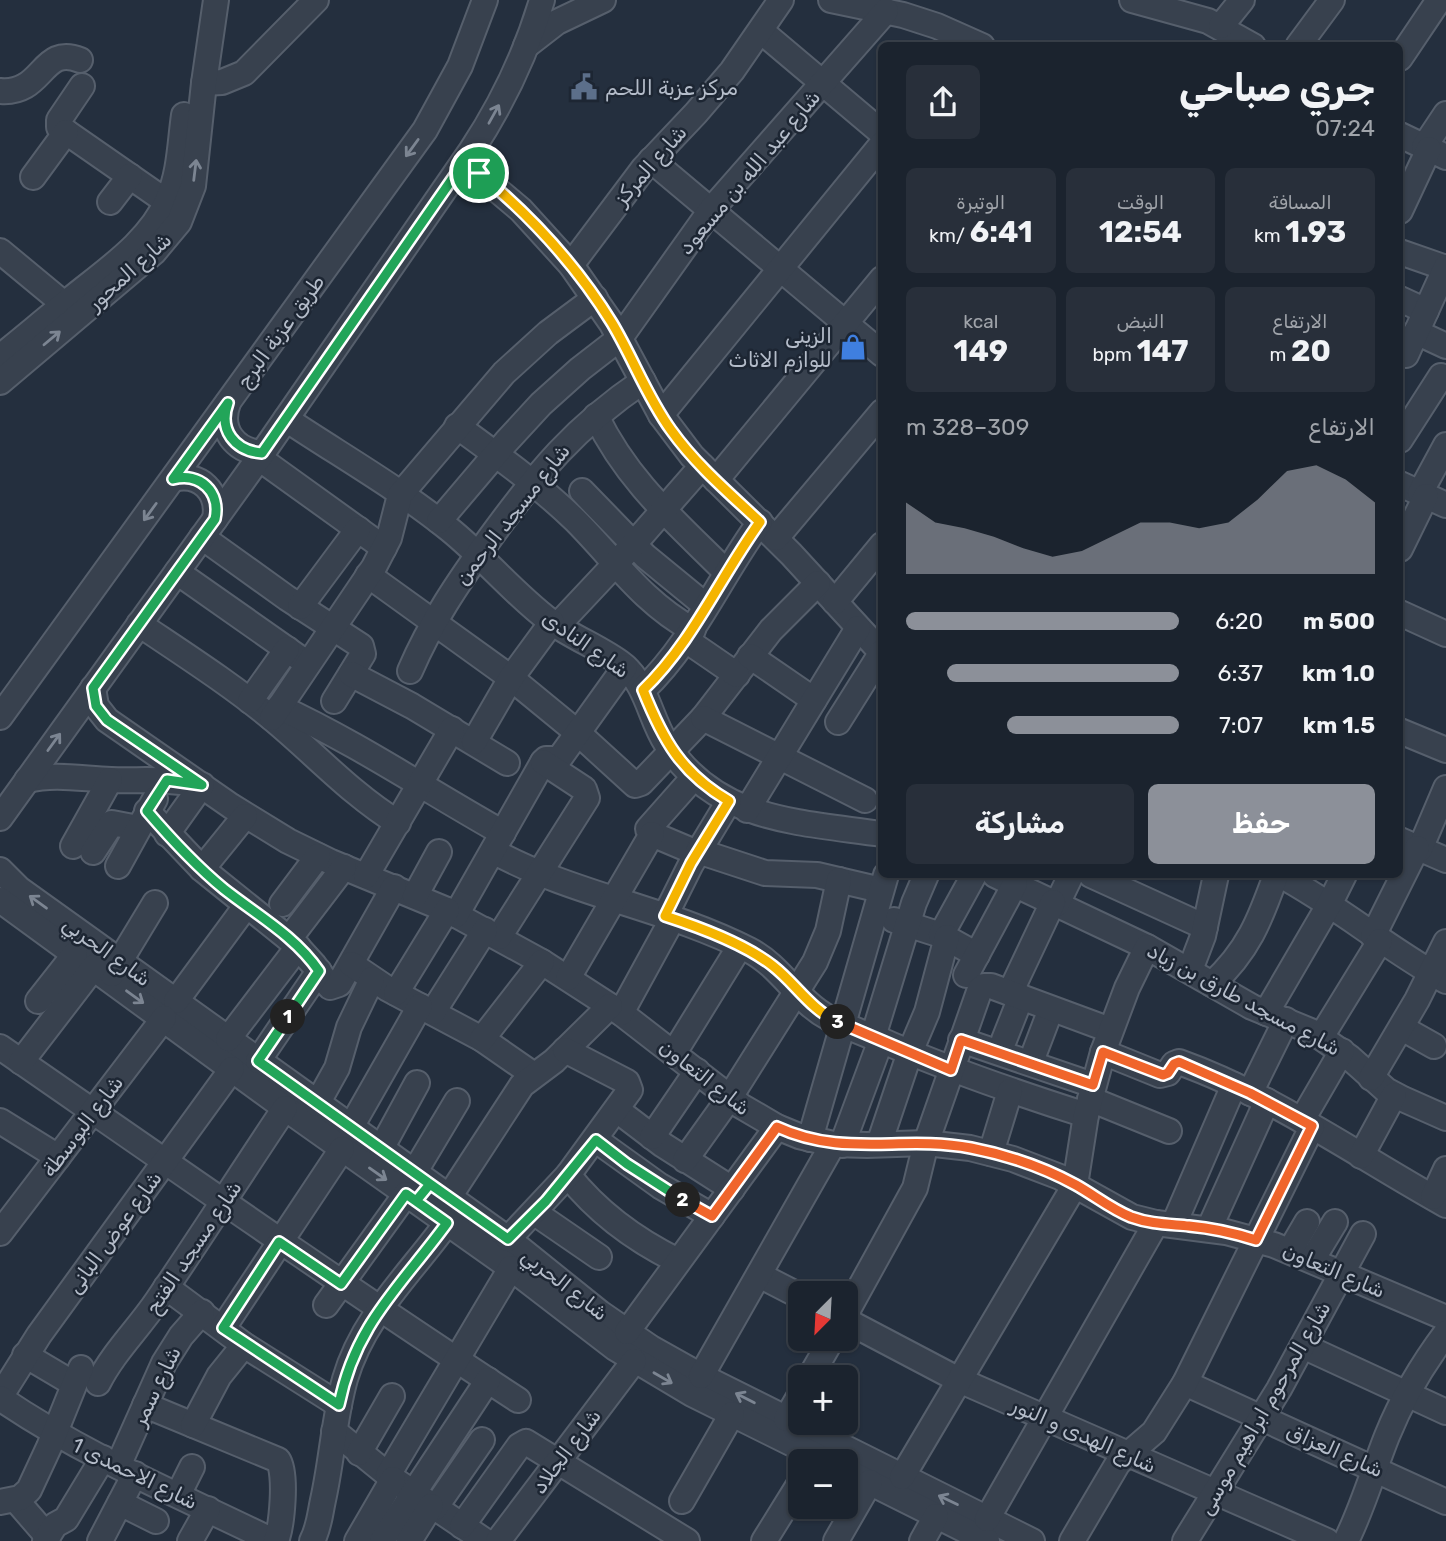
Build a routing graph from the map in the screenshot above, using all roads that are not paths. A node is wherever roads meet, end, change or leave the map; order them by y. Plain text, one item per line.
1 (201, 0) edge
2 (216, 0) edge
3 (316, 0) edge
4 (485, 0) edge
5 (542, 0) edge
6 (603, 0) edge
7 (781, 0) edge
8 (831, 0) edge
9 (1132, 0) edge
10 (1242, 0) edge
11 (1332, 0) edge
12 (1439, 0) edge
13 (1163, 4) edge
14 (886, 11) junction
15 (1221, 26) junction
16 (761, 31) junction
17 (970, 42) edge
18 (1247, 42) edge
19 (1301, 42) edge
20 (526, 47) junction
21 (1403, 54) edge
22 (80, 60) dead end
23 (204, 83) junction
24 (823, 83) junction
25 (82, 86) dead end
26 (0, 91) edge
27 (1446, 114) edge
28 (878, 130) edge
29 (66, 132) junction
30 (1403, 136) edge
31 (878, 149) edge
32 (1433, 151) edge
33 (651, 160) junction
34 (464, 162) junction
35 (130, 176) junction
36 (33, 177) dead end
37 (110, 202) dead end
38 (167, 202) junction
39 (1403, 206) edge
40 (711, 211) junction
41 (0, 251) edge
42 (1403, 254) edge
43 (571, 265) junction
44 (779, 268) junction
45 (1444, 277) edge
46 (103, 284) junction
47 (878, 284) edge
48 (595, 298) junction
49 (1403, 302) edge
50 (64, 304) junction
51 (1421, 321) junction
52 (845, 324) junction
53 (620, 338) junction
54 (1446, 346) edge
55 (878, 351) edge
56 (1403, 354) edge
57 (0, 357) edge
58 (1444, 378) edge
59 (643, 381) junction
60 (0, 382) edge
61 (228, 403) junction
62 (1408, 410) edge
63 (661, 415) junction
64 (596, 416) junction
65 (878, 416) edge
66 (286, 419) junction
67 (457, 426) junction
68 (1403, 429) edge
69 (1446, 445) edge
70 (495, 454) junction
71 (261, 456) junction
72 (709, 473) junction
73 (173, 479) junction
74 (531, 482) junction
75 (582, 491) dead end
76 (1423, 494) edge
77 (400, 495) junction
78 (663, 510) junction
79 (439, 521) junction
80 (208, 528) junction
81 (358, 529) junction
82 (768, 530) junction
83 (1403, 542) edge
84 (633, 545) junction
85 (384, 548) junction
86 (878, 550) edge
87 (478, 554) junction
88 (615, 564) junction
89 (177, 572) junction
90 (726, 572) junction
91 (368, 575) junction
92 (818, 583) junction
93 (835, 602) junction
94 (300, 607) junction
95 (706, 607) junction
96 (1403, 614) edge
97 (433, 622) junction
98 (139, 624) junction
99 (554, 624) junction
100 (332, 628) junction
101 (858, 628) junction
102 (1445, 630) edge
103 (690, 635) junction
104 (878, 648) edge
105 (287, 649) junction
106 (878, 658) edge
107 (308, 664) junction
108 (744, 666) junction
109 (625, 667) junction
110 (410, 671) dead end
111 (351, 674) junction
112 (512, 678) junction
113 (93, 688) junction
114 (643, 690) junction
115 (814, 700) junction
116 (250, 701) junction
117 (334, 701) dead end
118 (276, 713) junction
119 (0, 717) edge
120 (704, 718) junction
121 (838, 722) dead end
122 (452, 729) junction
123 (1403, 732) edge
124 (578, 733) junction
125 (474, 742) junction
126 (671, 751) junction
127 (1446, 751) edge
128 (778, 758) junction
129 (543, 762) junction
130 (508, 763) dead end
131 (694, 776) junction
132 (27, 780) junction
133 (110, 780) junction
134 (167, 780) junction
135 (202, 785) junction
136 (419, 786) junction
137 (1446, 788) edge
138 (865, 800) dead end
139 (738, 805) junction
140 (245, 816) junction
141 (0, 818) edge
142 (142, 820) junction
143 (398, 822) junction
144 (878, 833) edge
145 (167, 834) junction
146 (652, 835) junction
147 (498, 842) junction
148 (1412, 846) edge
149 (439, 852) dead end
150 (697, 852) junction
151 (318, 856) junction
152 (1446, 860) edge
153 (118, 866) dead end
154 (202, 869) junction
155 (1403, 869) edge
156 (0, 870) edge
157 (355, 872) junction
158 (540, 873) junction
159 (925, 878) edge
160 (973, 878) edge
161 (1001, 878) edge
162 (1003, 878) edge
163 (1069, 878) edge
164 (1096, 878) edge
165 (1098, 878) edge
166 (1215, 878) edge
167 (1277, 878) edge
168 (1283, 878) edge
169 (1342, 878) edge
170 (1400, 878) edge
171 (839, 880) junction
172 (884, 882) edge
173 (404, 891) junction
174 (1136, 896) junction
175 (615, 899) junction
176 (0, 900) edge
177 (155, 903) dead end
178 (1055, 903) junction
179 (282, 904) dead end
180 (1329, 905) junction
181 (246, 906) junction
182 (451, 913) junction
183 (1085, 916) junction
184 (669, 917) junction
185 (873, 918) junction
186 (909, 924) junction
187 (1205, 927) junction
188 (492, 933) junction
189 (1119, 933) junction
190 (944, 936) junction
191 (1376, 939) junction
192 (1446, 942) edge
193 (294, 943) junction
194 (740, 946) junction
195 (1147, 947) junction
196 (542, 962) junction
197 (351, 964) junction
198 (100, 965) junction
199 (1190, 970) junction
200 (319, 971) junction
201 (1439, 977) edge
202 (568, 978) junction
203 (372, 979) junction
204 (1212, 984) junction
205 (796, 989) junction
206 (396, 993) junction
207 (1015, 995) junction
208 (38, 1001) dead end
209 (427, 1009) junction
210 (615, 1009) junction
211 (1051, 1009) junction
212 (170, 1010) junction
213 (1276, 1017) junction
214 (843, 1024) junction
215 (1402, 1028) junction
216 (1321, 1037) junction
217 (877, 1038) junction
218 (228, 1039) junction
219 (482, 1039) junction
220 (961, 1040) junction
221 (1004, 1040) dead end
222 (1107, 1041) junction
223 (1434, 1046) dead end
224 (0, 1047) edge
225 (565, 1050) junction
226 (1035, 1051) dead end
227 (1342, 1051) junction
228 (910, 1052) junction
229 (674, 1053) junction
230 (258, 1061) junction
231 (21, 1062) junction
232 (232, 1069) junction
233 (951, 1070) junction
234 (697, 1071) junction
235 (534, 1074) junction
236 (1371, 1078) junction
237 (416, 1083) dead end
238 (1010, 1091) junction
239 (1250, 1093) junction
240 (1394, 1095) junction
241 (730, 1097) junction
242 (1090, 1100) junction
243 (457, 1101) dead end
244 (317, 1104) junction
245 (285, 1108) junction
246 (617, 1110) junction
247 (1444, 1111) edge
248 (93, 1112) junction
249 (0, 1121) edge
250 (1307, 1123) junction
251 (777, 1127) junction
252 (1169, 1131) dead end
253 (652, 1137) junction
254 (346, 1138) junction
255 (596, 1140) junction
256 (828, 1143) junction
257 (926, 1143) junction
258 (879, 1144) junction
259 (381, 1149) junction
260 (991, 1153) junction
261 (1361, 1156) junction
262 (58, 1157) junction
263 (685, 1160) junction
264 (166, 1161) junction
265 (1446, 1169) edge
266 (568, 1175) junction
267 (1075, 1185) junction
268 (732, 1189) junction
269 (423, 1190) junction
270 (224, 1200) junction
271 (1439, 1201) edge
272 (8, 1207) edge
273 (535, 1213) junction
274 (712, 1216) junction
275 (612, 1220) junction
276 (1307, 1222) dead end
277 (1335, 1222) dead end
278 (447, 1223) junction
279 (1165, 1224) junction
280 (1209, 1228) junction
281 (0, 1233) edge
282 (1363, 1234) dead end
283 (508, 1239) junction
284 (1256, 1240) junction
285 (279, 1242) junction
286 (1301, 1256) junction
287 (678, 1261) junction
288 (511, 1268) junction
289 (759, 1275) junction
290 (1341, 1275) junction
291 (341, 1284) junction
292 (166, 1287) junction
293 (788, 1290) edge
294 (858, 1293) edge
295 (326, 1305) dead end
296 (379, 1309) junction
297 (202, 1312) junction
298 (1444, 1317) edge
299 (858, 1324) edge
300 (223, 1328) junction
301 (627, 1332) junction
302 (244, 1345) junction
303 (1303, 1346) junction
304 (25, 1355) junction
305 (457, 1360) junction
306 (634, 1361) junction
307 (701, 1376) junction
308 (84, 1379) junction
309 (488, 1380) junction
310 (959, 1380) junction
311 (1185, 1383) junction
312 (1407, 1393) junction
313 (392, 1396) dead end
314 (0, 1397) edge
315 (518, 1400) dead end
316 (145, 1405) junction
317 (339, 1405) junction
318 (1446, 1412) edge
319 (732, 1414) junction
320 (788, 1416) edge
321 (1261, 1417) junction
322 (1045, 1418) junction
323 (786, 1419) junction
324 (193, 1424) junction
325 (334, 1431) junction
326 (55, 1433) junction
327 (482, 1440) dead end
328 (798, 1449) edge
329 (359, 1453) junction
330 (1127, 1454) junction
331 (559, 1461) junction
332 (192, 1467) dead end
333 (1375, 1468) junction
334 (126, 1470) junction
335 (858, 1476) edge
336 (902, 1477) junction
337 (870, 1482) junction
338 (412, 1492) junction
339 (1215, 1492) junction
340 (178, 1495) junction
341 (8, 1501) edge
342 (682, 1501) dead end
343 (788, 1502) edge
344 (1446, 1502) edge
345 (127, 1507) junction
346 (208, 1509) junction
347 (936, 1516) junction
348 (156, 1521) dead end
349 (456, 1530) edge
350 (987, 1530) edge
351 (231, 1532) edge
352 (383, 1537) edge
353 (47, 1539) edge
354 (1021, 1539) edge
355 (100, 1541) edge
356 (190, 1541) edge
357 (275, 1541) edge
358 (312, 1541) edge
359 (485, 1541) edge
360 (498, 1541) edge
361 (687, 1541) edge
362 (764, 1541) edge
363 (836, 1541) edge
364 (922, 1541) edge
365 (1072, 1541) edge
366 (1185, 1541) edge
367 (1327, 1541) edge
368 (1346, 1541) edge

1 - 38 street, شارع المحور
2 - 23 street, شارع المحور
3 - 23 street
4 -> 61 street, طريق عزبة البرج
5 - 20 street
6 - 20 street
7 - 16 street, شارع المركز
8 - 14 street
9 - 13 street
10 - 15 street
11 - 19 street
12 - 21 street
13 - 15 street
14 - 17 street
14 - 24 street, شارع عبد الله بن مسعود
15 - 18 street
16 - 24 street
16 - 33 street, شارع المركز
34 -> 20 street
22 - 26 street
46 -> 23 street, شارع المحور
24 - 28 street
24 - 40 street, شارع عبد الله بن مسعود
25 - 29 street
27 - 32 street
29 - 35 street
29 - 36 street
30 - 32 street
31 - 44 street
32 - 39 street
33 - 40 street
33 - 43 street, شارع المركز
34 - 43 street
34 - 66 street
35 - 37 street
35 - 38 street
38 - 46 street, شارع المحور
40 - 44 street
40 - 53 street, شارع عبد الله بن مسعود
41 - 50 street
42 - 45 street
43 - 48 street
44 - 52 street
44 - 63 street
45 - 51 street
46 - 50 street, شارع المحور
60 -> 46 street, شارع المحور
47 - 52 street
48 - 53 street
48 - 67 street
49 - 51 street
50 - 57 street, شارع المحور
51 - 54 street
51 - 56 street
52 - 55 street
52 - 72 street
53 - 59 street
53 - 70 street, شارع عبد الله بن مسعود
56 - 58 street
58 - 62 street
59 - 63 street
59 - 64 street, شارع مسجد الرحمن
61 - 71 street
61 - 73 street, طريق عزبة البرج
62 - 68 street
63 - 72 street
64 - 74 street, شارع مسجد الرحمن
64 - 78 street
65 - 82 street
66 - 71 street
66 - 77 street, شارع النادى
67 - 70 street
67 - 77 street
69 - 76 street
70 - 74 street
70 - 79 street, شارع عبد الله بن مسعود
71 - 80 street
71 - 81 street
72 - 78 street
72 - 82 street
73 - 80 street
73 -> 119 street, طريق عزبة البرج
74 - 87 street, شارع مسجد الرحمن
74 - 88 street
75 - 84 street
76 - 83 street
77 - 79 street, شارع النادى
77 - 85 street
78 - 84 street
78 - 90 street
79 - 87 street, شارع النادى
80 - 89 street
80 - 94 street
81 - 85 street
81 - 94 street
82 - 90 street
82 - 92 street
84 - 88 street
84 - 95 street
85 - 91 street
86 - 93 street
87 - 97 street, شارع مسجد الرحمن
87 - 99 street, شارع النادى
88 - 99 street
88 - 103 street
89 - 98 street
89 - 105 street
90 - 95 street
91 - 97 street
91 - 100 street
92 - 93 street
92 - 108 street
93 - 101 street
94 - 100 street
95 - 103 street
96 - 102 street
97 - 110 street, شارع مسجد الرحمن
97 - 112 street
98 - 113 street
98 - 116 street
99 - 109 street, شارع النادى
99 - 112 street
100 - 107 street
100 - 111 street
101 - 104 street
101 - 115 street
103 - 108 street
103 - 114 street
105 - 107 street
105 - 116 street
106 - 121 street
107 - 118 street
108 - 115 street
108 - 120 street
109 - 114 street, شارع النادى
109 - 124 street
111 - 117 street
111 - 122 street
112 - 124 street
112 - 125 street
132 -> 113 street
113 - 135 street, شارع التعاون
114 - 126 street, شارع النادى
115 - 128 street
116 - 118 street
118 - 136 street
118 - 143 street
120 - 126 street
120 - 128 street
122 - 125 street
122 - 136 street
123 - 127 street
124 - 126 street
124 - 129 street
125 - 130 street
126 - 131 street, شارع النادى
128 - 138 street
128 - 139 street
129 - 147 street
129 - 158 street
131 - 139 street, شارع النادى
131 - 146 street
132 - 133 street, شارع التعاون
132 - 141 street
133 - 134 street, شارع التعاون
133 - 142 street
134 - 135 street, شارع التعاون
134 - 142 street
135 - 140 street, شارع التعاون
135 - 145 street
136 - 143 street
136 - 147 street
137 - 148 street
139 - 144 street, شارع النادى
139 - 150 street
140 - 151 street, شارع التعاون
140 - 154 street
142 - 145 street
142 - 153 street
143 - 157 street
145 - 154 street
146 - 150 street
146 - 175 street
147 - 158 street
147 - 182 street
148 - 152 street
148 - 155 street
149 - 173 street
150 - 171 street
150 - 184 street
151 - 157 street, شارع التعاون
151 - 179 street
154 - 181 street
198 -> 156 street, شارع الحربي
157 - 173 street, شارع التعاون
157 - 193 street
158 - 175 street
158 - 188 street
159 - 186 street
160 - 190 street
161 - 190 street
162 - 178 street, شارع مسجد طارق بن زياد
163 - 178 street
164 - 183 street
165 - 174 street
166 - 187 street
167 - 204 street
168 - 180 street
169 - 180 street
170 - 191 street
171 - 172 street
171 - 205 street
172 - 185 street
173 - 182 street, شارع التعاون
173 - 197 street
174 - 187 street
174 - 189 street
175 - 184 street
175 - 202 street
176 - 198 street, شارع الحربي
177 - 198 street
178 - 183 street, شارع مسجد طارق بن زياد
178 - 207 street
180 - 191 street
180 - 213 street
181 - 193 street
181 - 212 street, شارع البوسطة
182 - 188 street, شارع التعاون
182 - 206 street
183 - 189 street, شارع مسجد طارق بن زياد
184 - 194 street
184 - 210 street
185 - 186 street
185 - 214 street
186 - 190 street
186 - 217 street
187 - 199 street
188 - 196 street, شارع التعاون
188 - 209 street
189 - 195 street, شارع مسجد طارق بن زياد
190 - 228 street
191 - 201 street
191 - 216 street
192 - 201 street
193 - 200 street
193 - 218 street
194 - 205 street
194 - 229 street
195 - 199 street, شارع مسجد طارق بن زياد
195 - 222 street
196 - 202 street, شارع التعاون
196 - 219 street
197 - 200 street
197 - 203 street
198 - 208 street
198 - 212 street, شارع الحربي
198 - 231 street
199 - 204 street, شارع مسجد طارق بن زياد
200 - 230 street
201 - 215 street
202 - 210 street, شارع التعاون
203 - 206 street
203 - 244 street
204 - 213 street, شارع مسجد طارق بن زياد
205 - 214 street
205 - 241 street
206 - 209 street
207 - 211 street
207 - 220 street
207 - 221 street
209 - 219 street
209 - 254 street
210 - 225 street
210 - 229 street, شارع التعاون
211 - 222 street
211 - 226 street
212 - 218 street, شارع الحربي
212 - 232 street, شارع الحربي
212 - 248 street, شارع البوسطة
213 - 216 street, شارع مسجد طارق بن زياد
213 - 239 street
214 - 217 street
214 - 256 street
215 - 223 street
215 - 236 street
216 - 227 street, شارع مسجد طارق بن زياد
217 - 228 street
217 - 256 street
218 - 230 street, شارع الحربي
219 - 235 street
220 - 233 street
220 - 242 street
222 - 239 street
222 - 242 street
224 - 231 street
225 - 235 street
225 - 246 street
227 - 236 street, شارع مسجد طارق بن زياد
227 - 250 street
228 - 233 street
228 - 258 street
229 - 234 street, شارع التعاون
230 - 244 street, شارع الحربي
231 - 248 street
232 - 245 street, شارع الحربي
232 - 264 street, شارع عوض البانى
233 - 238 street
233 - 257 street
234 - 241 street, شارع التعاون
234 - 253 street
235 - 269 street
236 - 240 street, شارع مسجد طارق بن زياد
237 - 259 street
238 - 242 street
238 - 260 street
239 - 250 street
239 - 279 street
239 - 280 street
240 - 247 street, شارع مسجد طارق بن زياد
240 - 261 street
241 - 251 street, شارع التعاون
241 - 263 street
242 - 252 street
242 - 267 street
243 - 269 street
244 - 254 street, شارع الحربي
245 - 254 street, شارع الحربي
245 - 270 street, شارع مسجد الفتح
246 - 253 street
246 - 255 street
248 - 262 street, شارع البوسطة
248 - 264 street
249 - 262 street
250 - 261 street
250 - 284 street
251 - 256 street, شارع التعاون
251 - 268 street
253 - 263 street
254 - 259 street, شارع الحربي
254 -> 269 street, شارع الحربي
254 - 285 street
255 - 266 street
255 - 274 street
256 - 258 street, شارع التعاون
256 - 289 street
257 - 258 street, شارع التعاون
257 - 260 street, شارع التعاون
257 - 294 street
259 - 269 street, شارع الحربي
260 - 267 street, شارع التعاون
261 - 271 street
262 - 272 street, شارع البوسطة
263 - 268 street
264 - 270 street
264 - 304 street, شارع عوض البانى
265 - 271 street
266 - 273 street
266 - 275 street
267 - 279 street, شارع التعاون
267 - 310 street
268 - 274 street
269 - 278 street, شارع الحربي
269 - 283 street, شارع الحربي
269 - 291 street
270 - 285 street
270 - 292 street, شارع مسجد الفتح
272 - 281 street, شارع البوسطة
273 - 275 street
273 - 283 street
274 - 287 street
275 - 287 street
276 - 286 street
277 - 286 street
278 - 288 street, شارع الحربي
278 - 296 street
279 - 280 street, شارع التعاون
279 - 322 street
280 - 284 street, شارع التعاون
282 - 290 street, شارع المرحوم ابراهيم موسى
283 - 301 street, شارع الحربي
284 - 286 street, شارع التعاون
284 - 311 street
285 - 291 street
285 - 300 street
286 - 290 street, شارع التعاون
287 - 301 street
288 - 305 street
288 - 306 street, شارع الحربي
289 - 293 street
289 - 307 street
290 - 298 street, شارع التعاون
290 - 303 street, شارع المرحوم ابراهيم موسى
291 - 295 street
291 - 296 street
292 - 297 street
292 - 308 street, شارع مسجد الفتح
296 - 305 street
296 - 317 street
297 - 300 street
297 - 316 street, شارع سمر
298 - 312 street
299 - 310 street, شارع الهدى و النور
300 - 302 street
301 - 307 street, شارع الحربي
302 - 317 street
302 - 324 street
303 - 312 street
303 - 321 street, شارع المرحوم ابراهيم موسى
304 - 308 street
304 - 314 street, شارع عوض البانى
305 - 309 street
305 - 338 street
306 -> 319 street, شارع الحربي
306 - 331 street, شارع الجلاد
323 -> 307 street, شارع الحربي
308 - 326 street, شارع مسجد الفتح
309 - 315 street
309 - 338 street
310 - 322 street, شارع الهدى و النور
310 - 336 street
311 - 321 street, شارع العزاق
311 - 330 street
312 - 318 street
312 - 333 street
313 - 329 street
314 - 326 street, شارع الاحمدى 1
316 - 324 street
316 - 334 street, شارع سمر
317 - 325 street
319 - 328 street, شارع الحربي
319 - 342 street
320 - 323 street
321 - 333 street, شارع العزاق
321 - 339 street, شارع المرحوم ابراهيم موسى
322 - 330 street, شارع الهدى و النور
322 - 350 street
323 - 336 street, شارع الحربي
324 - 357 street
325 - 329 street
325 - 358 street
326 - 334 street, شارع الاحمدى 1
326 - 341 street, شارع مسجد الفتح
327 - 338 street
329 - 338 street
330 - 339 street, شارع الهدى و النور
330 - 365 street
331 - 349 street
331 - 360 street, شارع الجلاد
331 - 361 street
332 - 340 street
333 - 344 street, شارع العزاق
333 - 368 street
334 - 340 street, شارع الاحمدى 1
334 - 345 street
334 - 353 street
335 - 337 street, شارع الحربي
350 -> 336 street, شارع الحربي
337 - 347 street, شارع الحربي
337 - 363 street
338 - 349 street
338 - 352 street
339 - 366 street, شارع المرحوم ابراهيم موسى
339 - 367 street, شارع الهدى و النور
340 - 346 street, شارع الاحمدى 1
341 - 353 street
343 - 362 street
345 - 348 street
345 - 355 street
346 - 351 street, شارع الاحمدى 1
346 - 356 street
347 - 350 street, شارع الحربي
347 - 364 street
349 - 359 street
350 - 354 street, شارع الحربي
351 - 357 street, شارع الاحمدى 1

